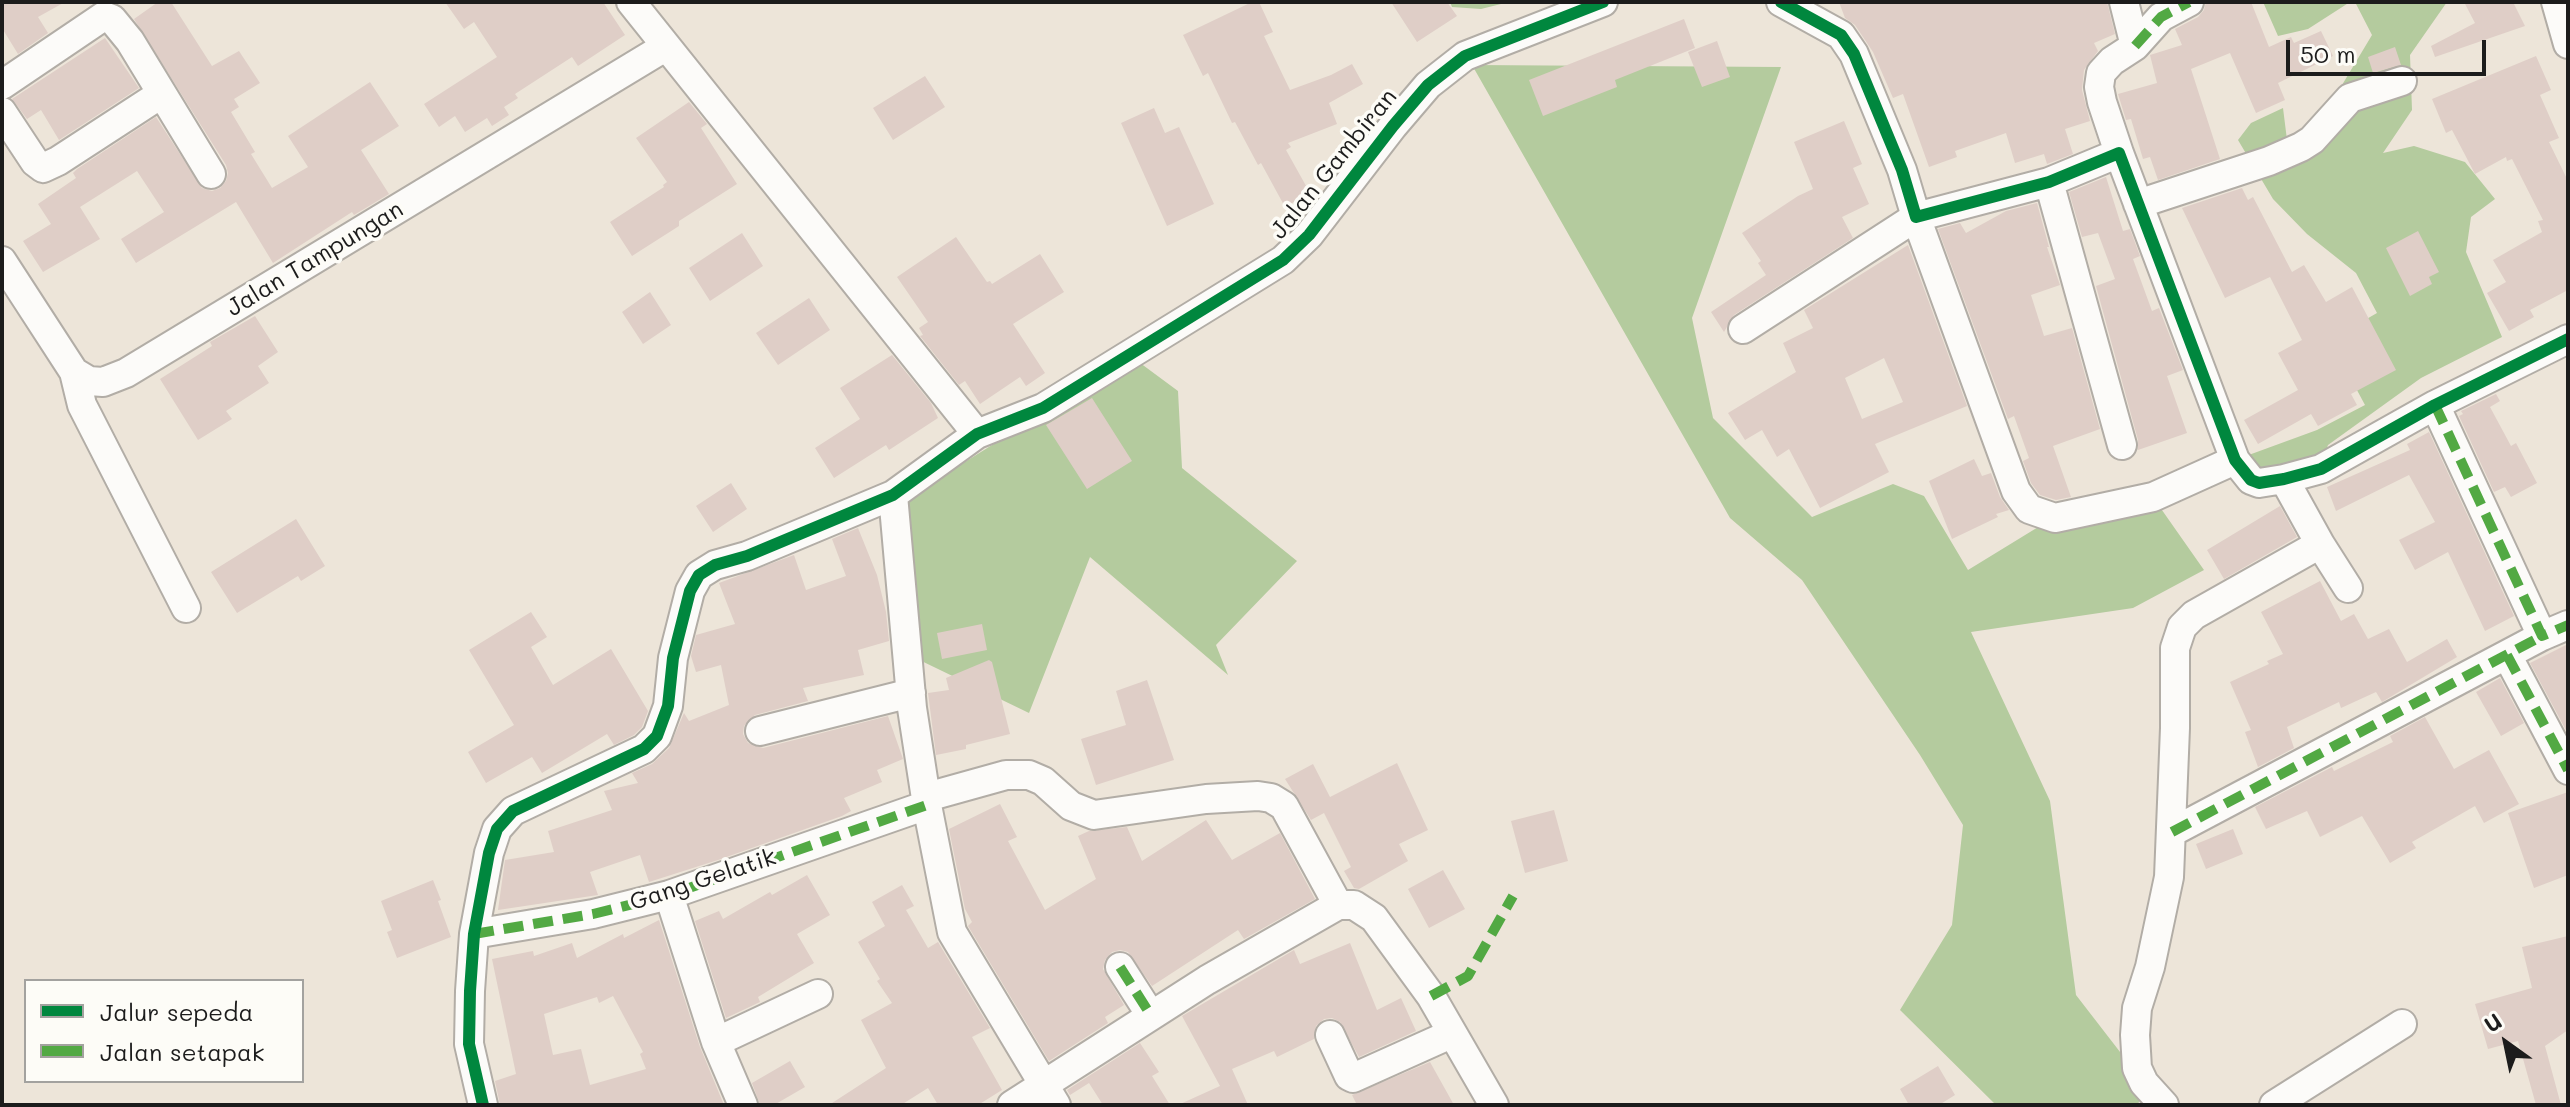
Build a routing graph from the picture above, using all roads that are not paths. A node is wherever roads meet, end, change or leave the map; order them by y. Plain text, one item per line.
1 (631, 2) edge
2 (1603, 2) edge
3 (1781, 2) edge
4 (2124, 2) edge
5 (2189, 2) edge
6 (2556, 2) edge
7 (2568, 44) edge
8 (2135, 46) junction
9 (665, 47) junction
10 (2402, 81) dead end
11 (3, 84) edge
12 (161, 94) junction
13 (2, 112) edge
14 (2119, 153) junction
15 (211, 174) dead end
16 (2049, 182) junction
17 (2138, 204) junction
18 (1916, 217) junction
19 (2, 261) edge
20 (1743, 329) dead end
21 (2568, 339) edge
22 (74, 372) junction
23 (2435, 405) junction
24 (977, 434) junction
25 (2122, 445) dead end
26 (2235, 460) junction
27 (2284, 479) junction
28 (893, 495) junction
29 (2320, 544) junction
30 (2348, 588) dead end
31 (186, 608) dead end
32 (2568, 625) edge
33 (2542, 636) junction
34 (2507, 655) junction
35 (911, 693) junction
36 (760, 731) dead end
37 (2568, 770) edge
38 (927, 801) junction
39 (2172, 832) junction
40 (669, 895) junction
41 (1338, 905) junction
42 (474, 934) junction
43 (1120, 967) dead end
44 (818, 994) dead end
45 (1150, 1014) junction
46 (2402, 1024) dead end
47 (1451, 1034) junction
48 (1330, 1035) dead end
49 (716, 1042) junction
50 (1049, 1095) edge
51 (2306, 1097) edge
52 (483, 1105) edge
53 (743, 1105) edge
54 (1012, 1105) edge
55 (1494, 1105) edge
56 (2164, 1105) edge
57 (2274, 1105) edge

1 - 9 street
2 - 24 street, Jalan Gambiran
3 - 18 street
4 - 8 street
5 - 8 street
6 - 7 street
8 - 14 street
9 - 22 street, Jalan Tampungan
9 - 24 street
10 - 17 street
11 - 12 street
12 - 13 street
12 - 15 street
14 - 16 street
14 - 17 street
16 - 18 street
16 - 25 street
17 - 26 street
18 - 20 street
18 - 26 street
19 - 22 street
21 - 23 street
22 - 31 street
23 - 27 street
23 - 33 street
24 - 28 street, Jalan Gambiran
26 - 27 street
27 - 29 street
28 - 35 street
28 - 42 street, Jalan Gambiran
29 - 30 street
29 - 39 street
32 - 33 street
33 - 34 street
34 - 37 street
34 - 39 street
35 - 36 street
35 - 38 street
38 - 40 street, Gang Gelatik
38 - 41 street, Gang Gelatik
38 - 50 street
39 - 56 street
40 - 42 street, Gang Gelatik
40 - 49 street
41 - 45 street
41 - 47 street
42 - 52 street
43 - 45 street
44 - 49 street
45 - 50 street
46 - 51 street
47 - 48 street
47 - 55 street
49 - 53 street
50 - 54 street
51 - 57 street

